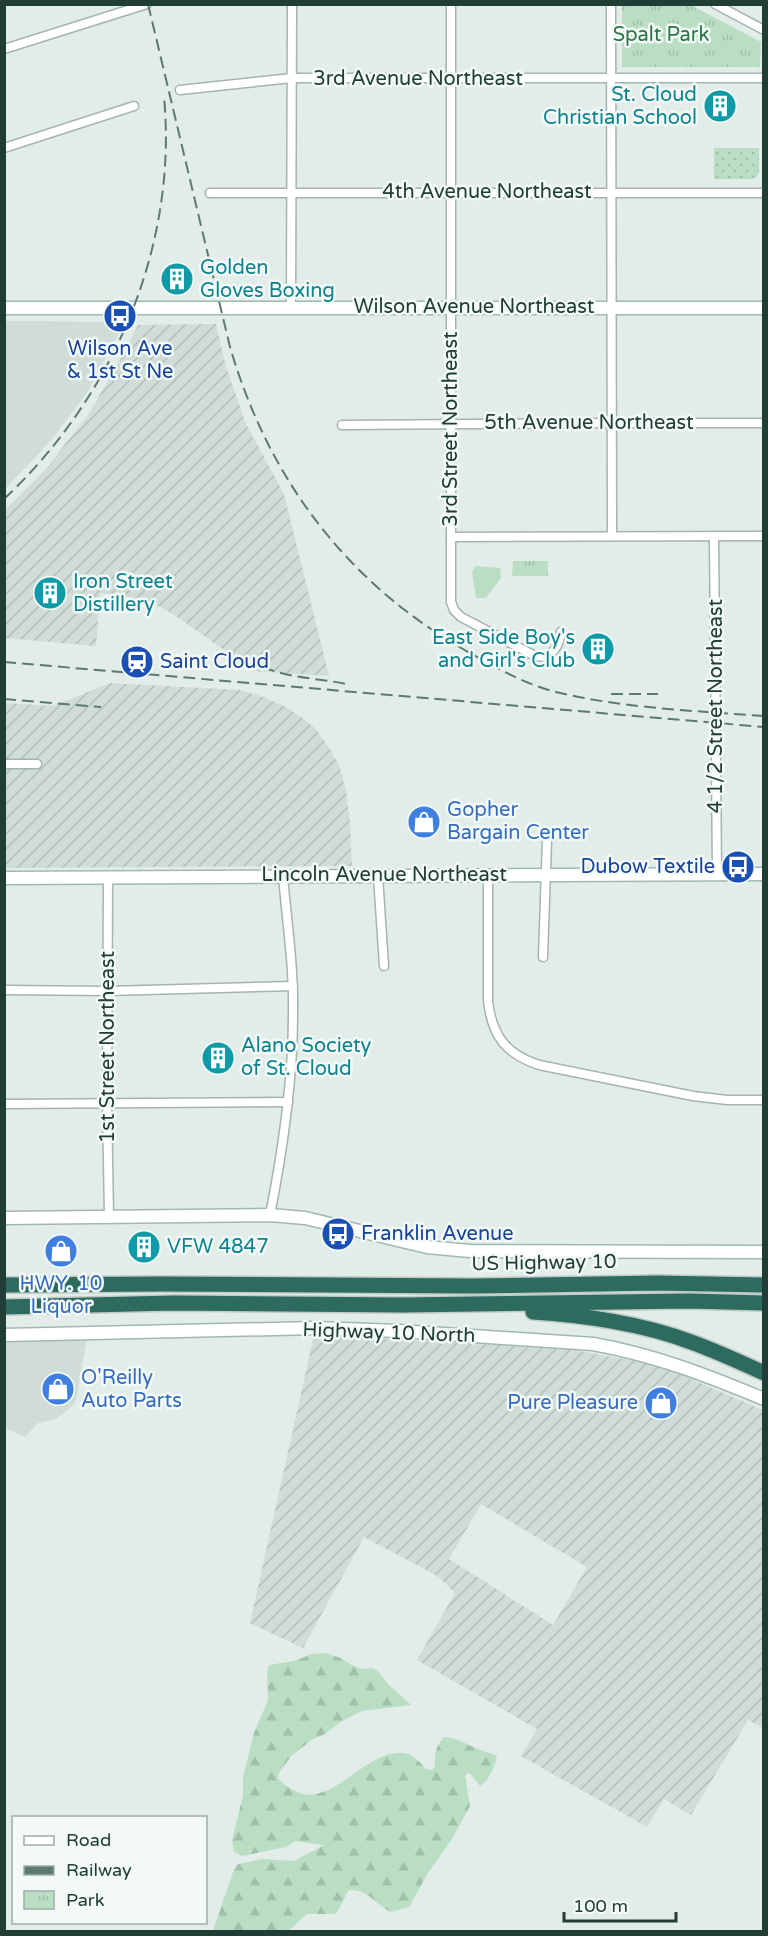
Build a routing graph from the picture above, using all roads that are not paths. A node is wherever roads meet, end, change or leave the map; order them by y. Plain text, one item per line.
1 (147, 4) edge
2 (292, 4) edge
3 (451, 4) edge
4 (611, 4) edge
5 (715, 4) edge
6 (764, 30) edge
7 (4, 50) edge
8 (292, 78) junction
9 (764, 78) edge
10 (451, 79) junction
11 (611, 79) junction
12 (180, 90) dead end
13 (134, 106) dead end
14 (4, 148) edge
15 (291, 192) junction
16 (452, 192) junction
17 (611, 192) junction
18 (210, 193) dead end
19 (764, 193) edge
20 (611, 307) junction
21 (4, 308) edge
22 (291, 308) junction
23 (452, 308) junction
24 (764, 308) edge
25 (452, 423) junction
26 (611, 423) junction
27 (764, 423) edge
28 (342, 425) dead end
29 (612, 536) junction
30 (764, 536) edge
31 (451, 537) junction
32 (714, 537) junction
33 (561, 633) dead end
34 (4, 764) edge
35 (37, 764) dead end
36 (547, 840) dead end
37 (488, 874) junction
38 (546, 874) junction
39 (717, 874) junction
40 (764, 874) edge
41 (283, 876) junction
42 (378, 876) junction
43 (108, 877) junction
44 (4, 878) edge
45 (543, 957) dead end
46 (384, 966) dead end
47 (293, 986) junction
48 (4, 990) edge
49 (108, 991) junction
50 (764, 1100) edge
51 (288, 1102) junction
52 (4, 1104) edge
53 (107, 1104) junction
54 (270, 1215) junction
55 (109, 1216) junction
56 (4, 1218) edge
57 (764, 1252) edge
58 (764, 1283) edge
59 (4, 1285) edge
60 (764, 1303) edge
61 (404, 1305) junction
62 (4, 1307) edge
63 (4, 1335) edge
64 (764, 1373) edge
65 (764, 1399) edge

1 - 7 street
2 - 8 street
3 - 10 street, 3rd Street Northeast
4 - 11 street
5 - 6 street
8 - 10 street, 3rd Avenue Northeast
8 - 12 street, 3rd Avenue Northeast
8 - 15 street
9 - 11 street, 3rd Avenue Northeast
10 - 11 street, 3rd Avenue Northeast
10 - 16 street, 3rd Street Northeast
11 - 17 street
13 - 14 street
15 - 16 street, 4th Avenue Northeast
15 - 18 street, 4th Avenue Northeast
15 - 22 street
16 - 17 street, 4th Avenue Northeast
16 - 23 street, 3rd Street Northeast
17 - 19 street, 4th Avenue Northeast
17 - 20 street
20 - 23 street, Wilson Avenue Northeast
20 - 24 street, Wilson Avenue Northeast
20 - 26 street
21 - 22 street, Wilson Avenue Northeast
22 - 23 street, Wilson Avenue Northeast
23 - 25 street, 3rd Street Northeast
25 - 26 street, 5th Avenue Northeast
25 - 28 street, 5th Avenue Northeast
25 - 31 street, 3rd Street Northeast
26 - 27 street, 5th Avenue Northeast
26 - 29 street
29 - 31 street
29 - 32 street
30 - 32 street
31 - 33 street, 3rd Street Northeast
32 - 39 street, 4 1/2 Street Northeast
34 - 35 street
36 - 38 street
37 - 38 street, Lincoln Avenue Northeast
37 - 42 street, Lincoln Avenue Northeast
37 - 50 street
38 - 39 street, Lincoln Avenue Northeast
38 - 45 street
39 - 40 street, Lincoln Avenue Northeast
41 - 42 street, Lincoln Avenue Northeast
41 - 43 street, Lincoln Avenue Northeast
41 - 47 street
42 - 46 street
43 - 44 street, Lincoln Avenue Northeast
43 - 49 street, 1st Street Northeast
47 - 49 street
47 - 51 street
48 - 49 street
49 - 53 street, 1st Street Northeast
51 - 53 street
51 - 54 street
52 - 53 street
53 - 55 street, 1st Street Northeast
54 - 55 street
54 - 57 street
55 - 56 street
58 - 59 highway, US Highway 10
60 - 61 highway
61 - 62 highway
61 - 64 highway
63 - 65 street, Highway 10 North

